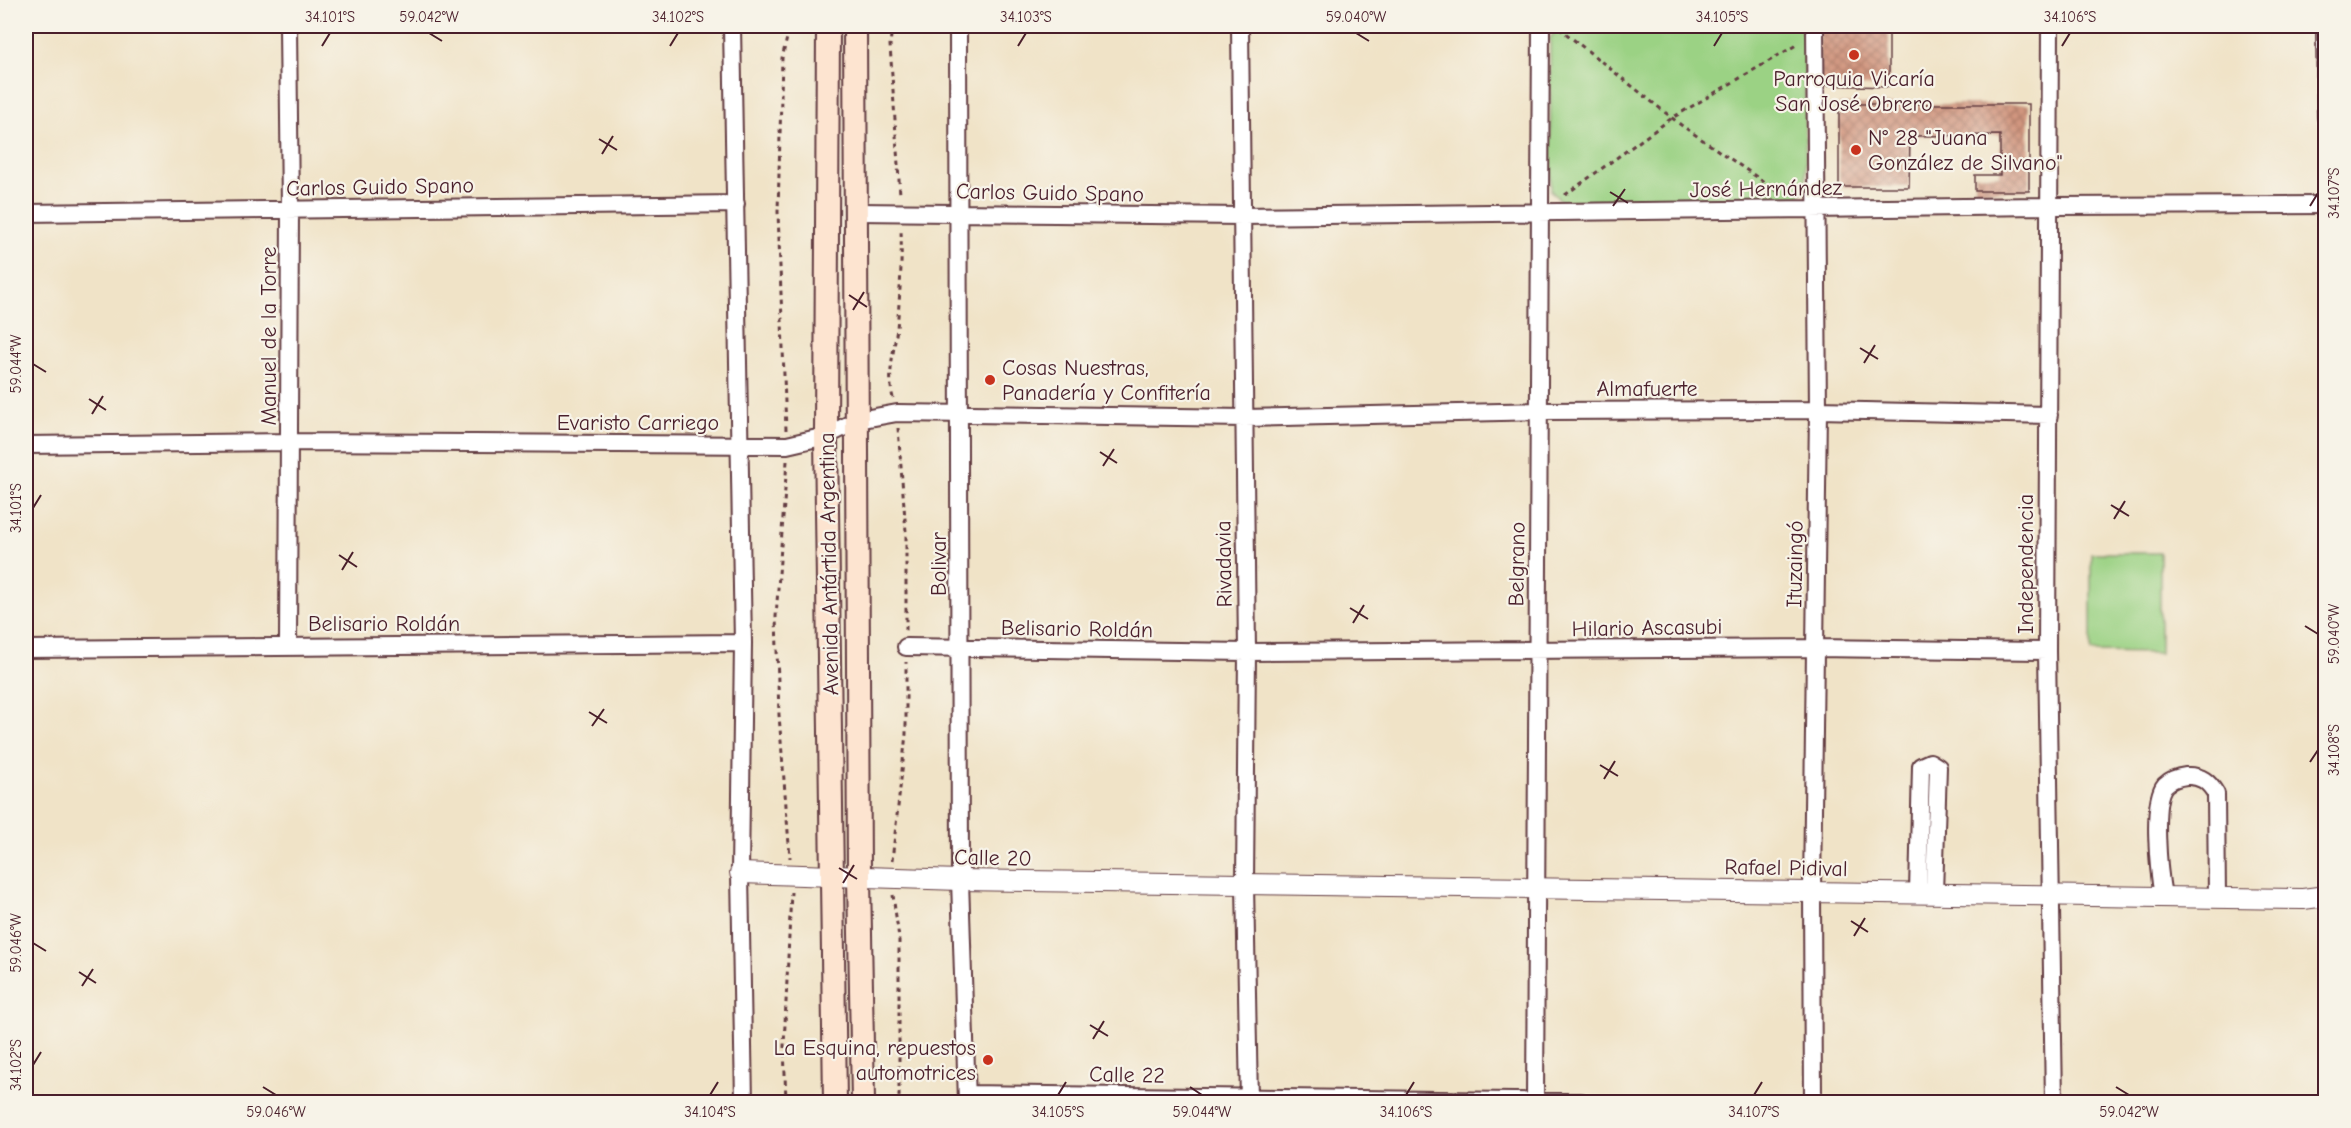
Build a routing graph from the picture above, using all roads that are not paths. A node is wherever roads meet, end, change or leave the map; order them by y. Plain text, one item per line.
1 (288, 26) edge
2 (732, 26) edge
3 (828, 26) edge
4 (855, 26) edge
5 (958, 26) edge
6 (1240, 26) edge
7 (1541, 26) edge
8 (2050, 26) edge
9 (2325, 26) edge
10 (1815, 30) edge
11 (2325, 117) edge
12 (736, 204) junction
13 (2325, 205) edge
14 (2050, 206) junction
15 (290, 209) junction
16 (1812, 210) junction
17 (856, 212) junction
18 (1541, 212) junction
19 (26, 213) edge
20 (959, 214) junction
21 (1243, 216) junction
22 (1818, 410) junction
23 (1540, 411) junction
24 (960, 413) junction
25 (2049, 414) junction
26 (1245, 418) junction
27 (858, 420) junction
28 (826, 436) junction
29 (290, 442) junction
30 (740, 445) junction
31 (26, 446) edge
32 (743, 643) junction
33 (288, 646) junction
34 (906, 647) road end
35 (1815, 648) junction
36 (26, 649) edge
37 (960, 649) junction
38 (1538, 650) junction
39 (2047, 651) junction
40 (1247, 652) junction
41 (740, 873) junction
42 (833, 876) junction
43 (859, 877) junction
44 (960, 880) junction
45 (1245, 884) junction
46 (1535, 888) junction
47 (1812, 891) junction
48 (1926, 892) junction
49 (2050, 894) junction
50 (2163, 896) junction
51 (2325, 896) edge
52 (2217, 897) junction
53 (967, 1098) edge
54 (1249, 1101) edge
55 (744, 1102) edge
56 (835, 1102) edge
57 (863, 1102) edge
58 (1535, 1102) edge
59 (1581, 1102) edge
60 (1813, 1102) edge
61 (2054, 1102) edge

1 - 15 street, Manuel de la Torre
2 - 12 street
3 - 28 main road, Avenida Antártida Argentina
4 - 17 main road, Avenida Antártida Argentina
5 - 20 street, Bolivar
6 - 21 street, Rivadavia
7 - 18 street, Belgrano
8 - 14 street, Independencia
9 - 11 street
10 - 16 street, Ituzaingó
12 - 15 street, Carlos Guido Spano
12 - 30 street
13 - 14 street, José Hernández
14 - 16 street, José Hernández
14 - 25 street, Independencia
15 - 19 street, Carlos Guido Spano
15 - 29 street, Manuel de la Torre
16 - 18 street, José Hernández
16 - 22 street, Ituzaingó
17 - 20 street, Carlos Guido Spano
17 - 27 main road, Avenida Antártida Argentina
18 - 21 street, José Hernández
18 - 23 street, Belgrano
20 - 21 street, Carlos Guido Spano
20 - 24 street, Bolivar
21 - 26 street, Rivadavia
22 - 23 street, Almafuerte
22 - 25 street, Almafuerte
22 - 35 street, Ituzaingó
23 - 26 street, Almafuerte
23 - 38 street, Belgrano
24 - 26 street, Evaristo Carriego
24 - 27 street, Evaristo Carriego
24 - 37 street, Bolivar
25 - 39 street, Independencia
26 - 40 street, Rivadavia
27 - 28 street, Evaristo Carriego
27 - 43 main road, Avenida Antártida Argentina
28 - 30 street, Evaristo Carriego
28 - 42 main road, Avenida Antártida Argentina
29 - 30 street, Evaristo Carriego
29 - 31 street, Evaristo Carriego
29 - 33 street, Manuel de la Torre
30 - 32 street
32 - 33 street, Belisario Roldán
32 - 41 street
33 - 36 street, Belisario Roldán
34 - 37 street, Belisario Roldán
35 - 38 street, Hilario Ascasubi
35 - 39 street, Hilario Ascasubi
35 - 47 street, Ituzaingó
37 - 40 street, Belisario Roldán
37 - 44 street, Bolivar
38 - 40 street, Hilario Ascasubi
38 - 46 street, Belgrano
39 - 49 street, Independencia
40 - 45 street, Rivadavia
41 - 42 street, Calle 20
41 - 55 street
42 - 43 street, Calle 20
42 - 56 main road, Avenida Antártida Argentina
43 - 44 street, Calle 20
43 - 57 main road, Avenida Antártida Argentina
44 - 45 street, Calle 20
44 - 53 street, Bolivar
45 - 46 street, Rafael Pidival
45 - 54 street, Rivadavia
46 - 47 street, Rafael Pidival
46 - 58 street, Belgrano
47 - 48 street, Rafael Pidival
47 - 60 street, Ituzaingó
48 - 48 street
48 - 49 street, Rafael Pidival
49 - 50 street, Rafael Pidival
49 - 61 street, Independencia
50 - 52 street, Rafael Pidival
50 - 52 street
51 - 52 street, Rafael Pidival
53 - 54 street, Calle 22
54 - 58 street, Calle 22
58 - 59 street, Calle 22

